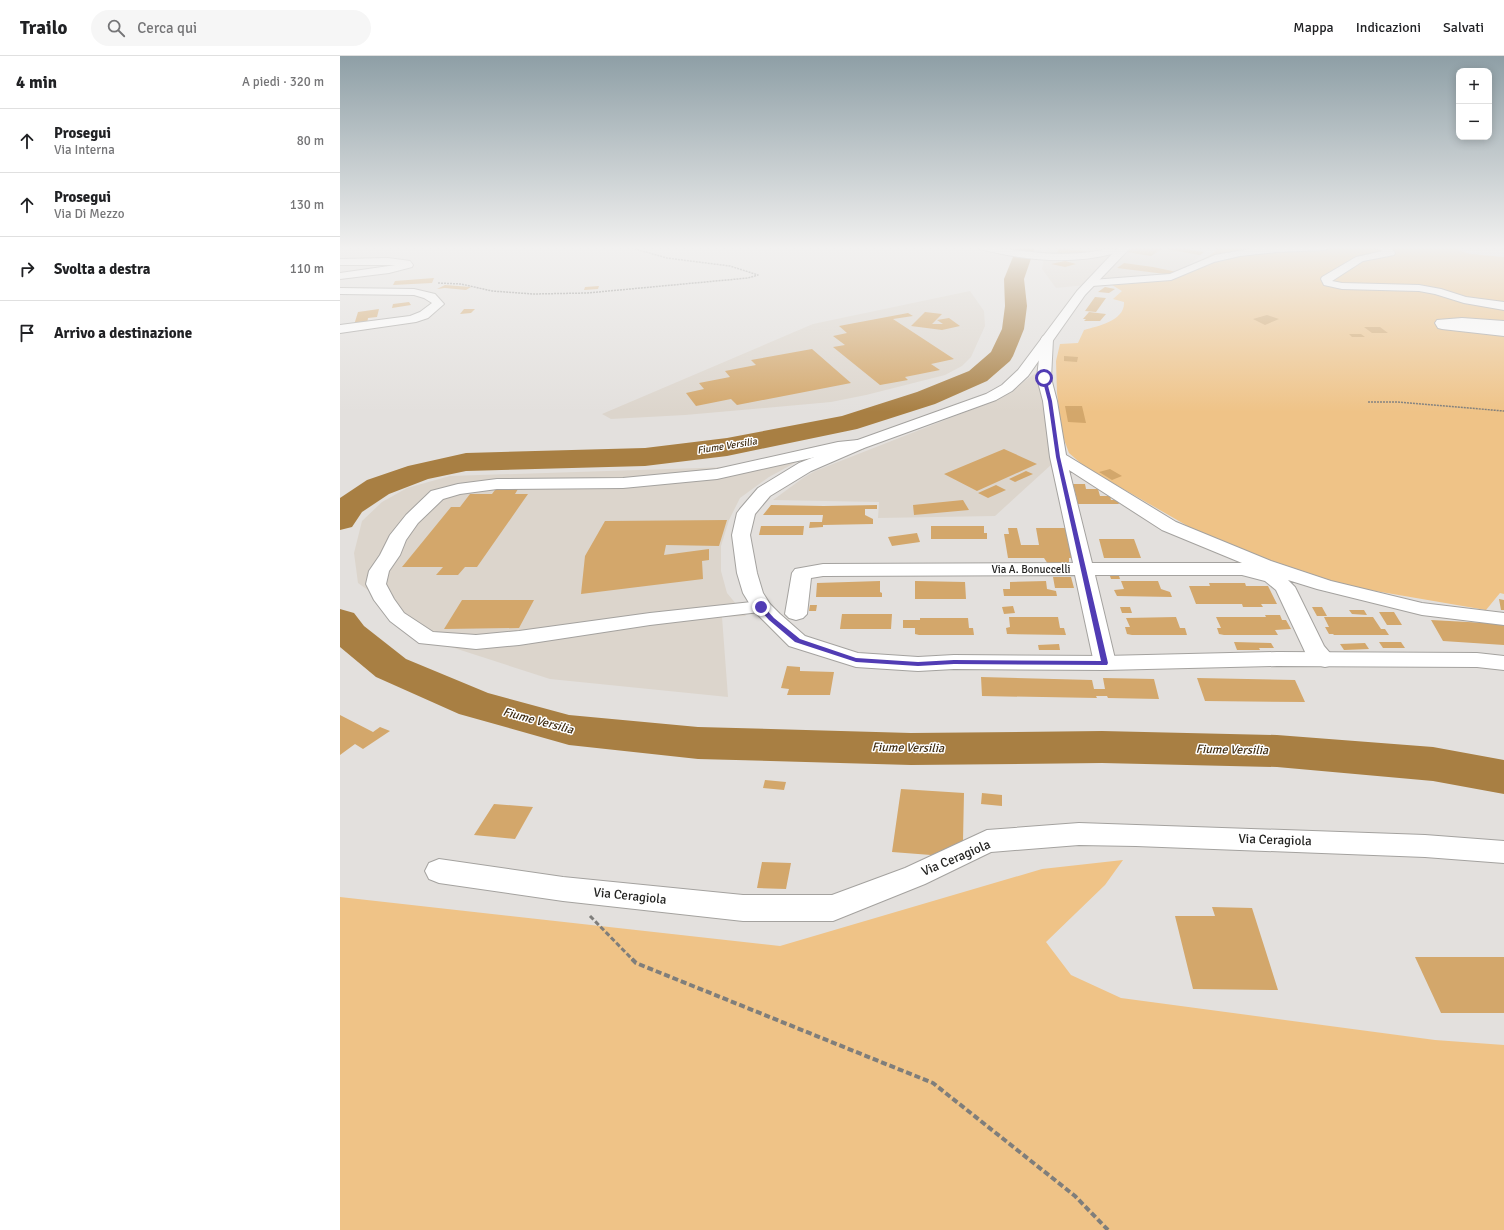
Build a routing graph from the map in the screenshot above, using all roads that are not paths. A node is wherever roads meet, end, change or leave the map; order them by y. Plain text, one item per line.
1 (437, 302) edge
2 (1077, 302) edge
3 (1476, 302) edge
4 (1504, 306) edge
5 (1504, 325) edge
6 (340, 329) edge
7 (1504, 332) edge
8 (1047, 339) junction
9 (858, 445) junction
10 (1058, 457) junction
11 (1082, 569) junction
12 (761, 607) junction
13 (796, 614) dead end
14 (1504, 619) edge
15 (1325, 660) junction
16 (1105, 663) junction
17 (1504, 663) edge
18 (1504, 852) edge
19 (439, 872) dead end

1 - 6 street
2 - 8 street
3 - 4 street
5 - 7 street
8 - 9 street
8 - 10 street
9 - 12 street
9 - 12 street
10 - 11 street
10 - 14 street
11 - 13 street, Via A. Bonuccelli
11 - 15 street, Via A. Bonuccelli
11 - 16 street
12 - 16 street
15 - 16 street
15 - 17 street
18 - 19 street, Via Ceragiola

